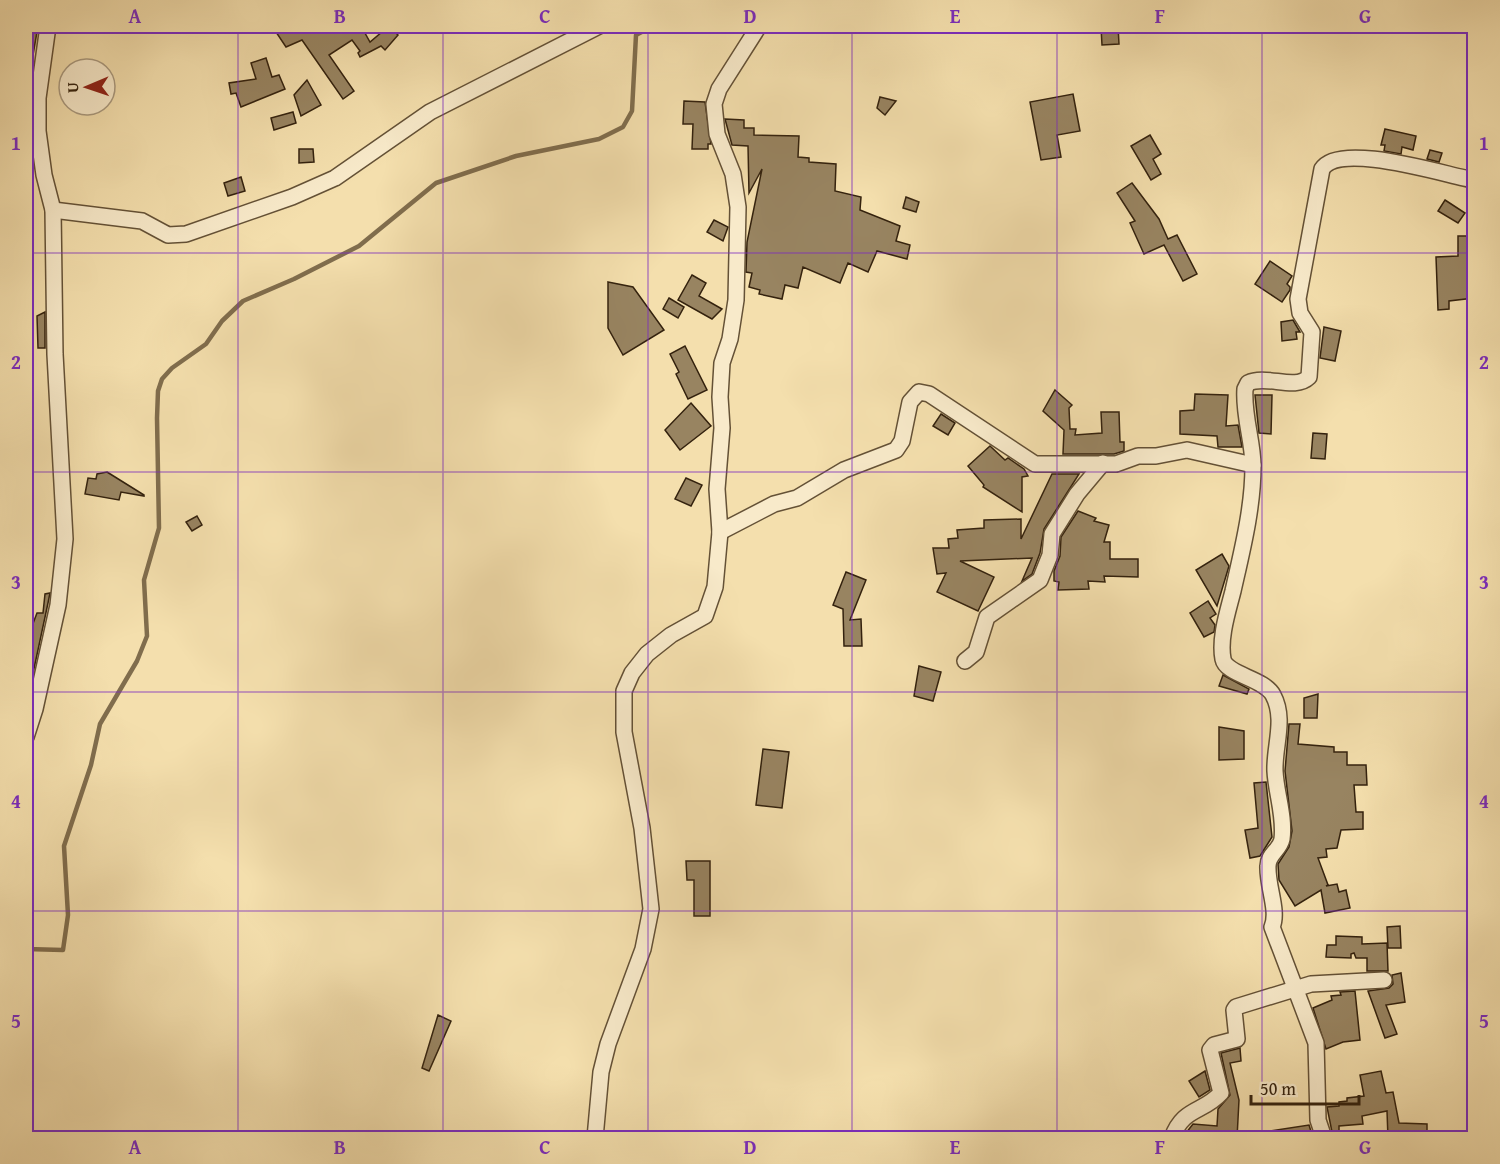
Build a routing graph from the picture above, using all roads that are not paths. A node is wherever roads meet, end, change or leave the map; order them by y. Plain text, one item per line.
1 (48, 26) edge
2 (600, 26) edge
3 (756, 28) edge
4 (1474, 180) edge
5 (53, 210) junction
6 (1103, 463) junction
7 (1253, 465) junction
8 (720, 532) junction
9 (965, 661) dead end
10 (26, 737) edge
11 (1384, 980) dead end
12 (1296, 988) junction
13 (595, 1138) edge
14 (1172, 1138) edge
15 (1324, 1138) edge

1 - 5 street
2 - 5 street
3 - 8 street
4 - 7 street
5 - 10 street
6 - 7 street
6 - 8 street
6 - 9 street
7 - 12 street
8 - 13 street
11 - 12 street
12 - 14 street
12 - 15 street

